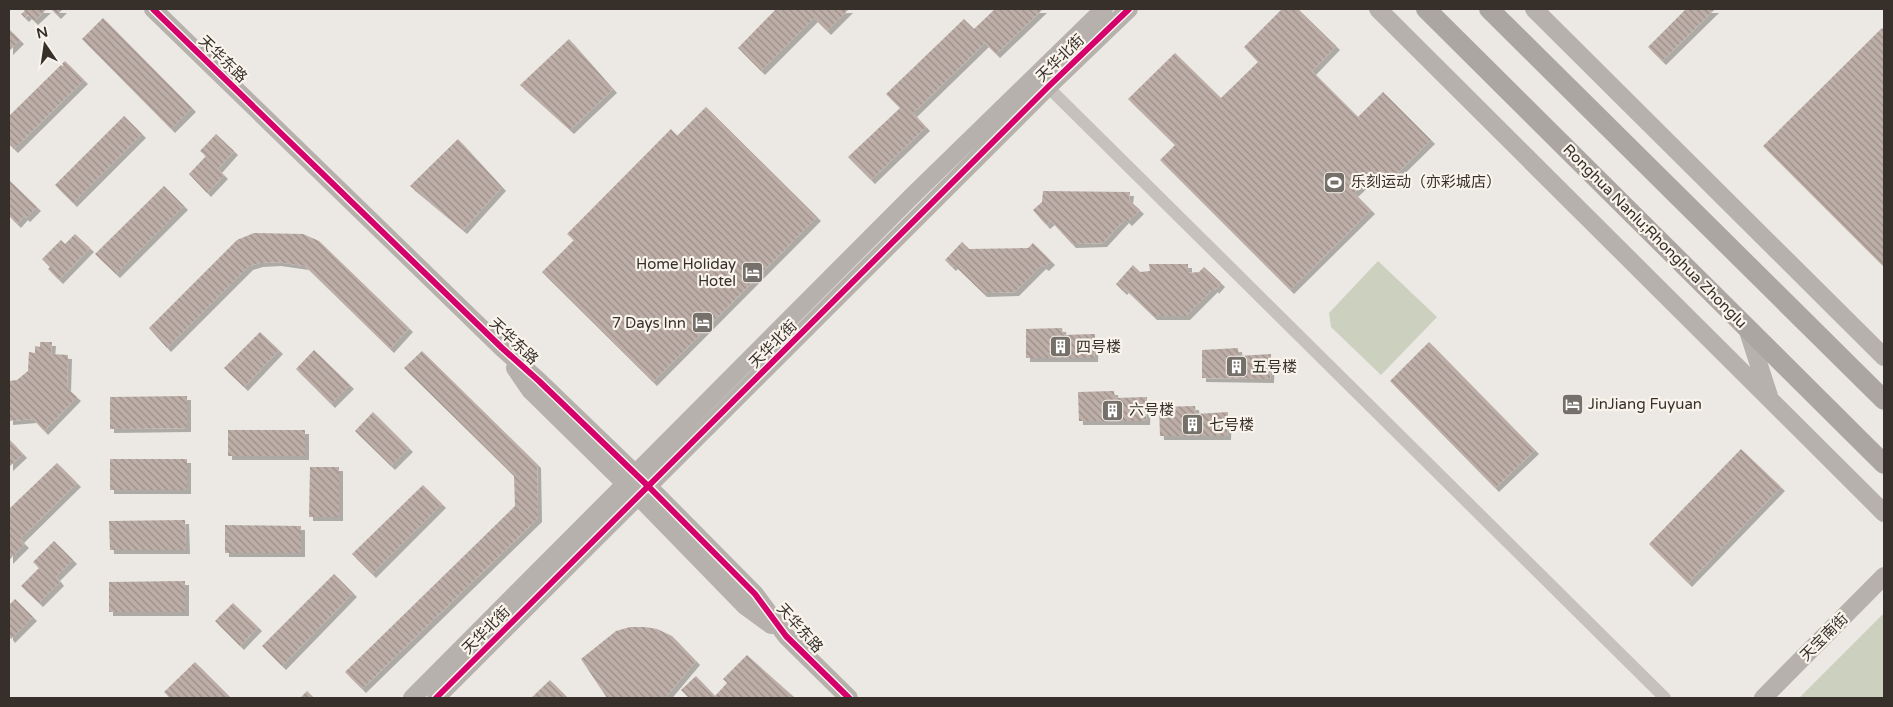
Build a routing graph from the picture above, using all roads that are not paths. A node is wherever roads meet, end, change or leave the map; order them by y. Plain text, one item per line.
1 (153, 9) edge
2 (1104, 9) edge
3 (1129, 9) edge
4 (1378, 9) edge
5 (1426, 9) edge
6 (1489, 9) edge
7 (1534, 9) edge
8 (1502, 16) edge
9 (1048, 86) junction
10 (1747, 328) junction
11 (1884, 357) edge
12 (1770, 399) junction
13 (1884, 400) edge
14 (1884, 464) edge
15 (630, 479) junction
16 (643, 491) junction
17 (1884, 513) edge
18 (1884, 576) edge
19 (412, 698) edge
20 (436, 698) edge
21 (849, 698) edge
22 (1665, 698) edge
23 (1763, 698) edge

1 - 15 street, 天华东路
2 - 15 street, 天华北街
3 - 9 street, 天华北街
4 - 12 street
5 - 10 main road, Ronghua Nanlu;Rhonghua Zhonglu
6 - 8 main road
7 - 11 street
8 - 13 main road
9 - 16 street, 天华北街
9 - 22 street
10 - 12 street
10 - 14 main road, Ronghua Nanlu;Rhonghua Zhonglu
12 - 17 street
15 - 16 street, 天华东路
15 - 19 street, 天华北街
16 - 20 street, 天华北街
16 - 21 street, 天华东路
18 - 23 street, 天宝南街

